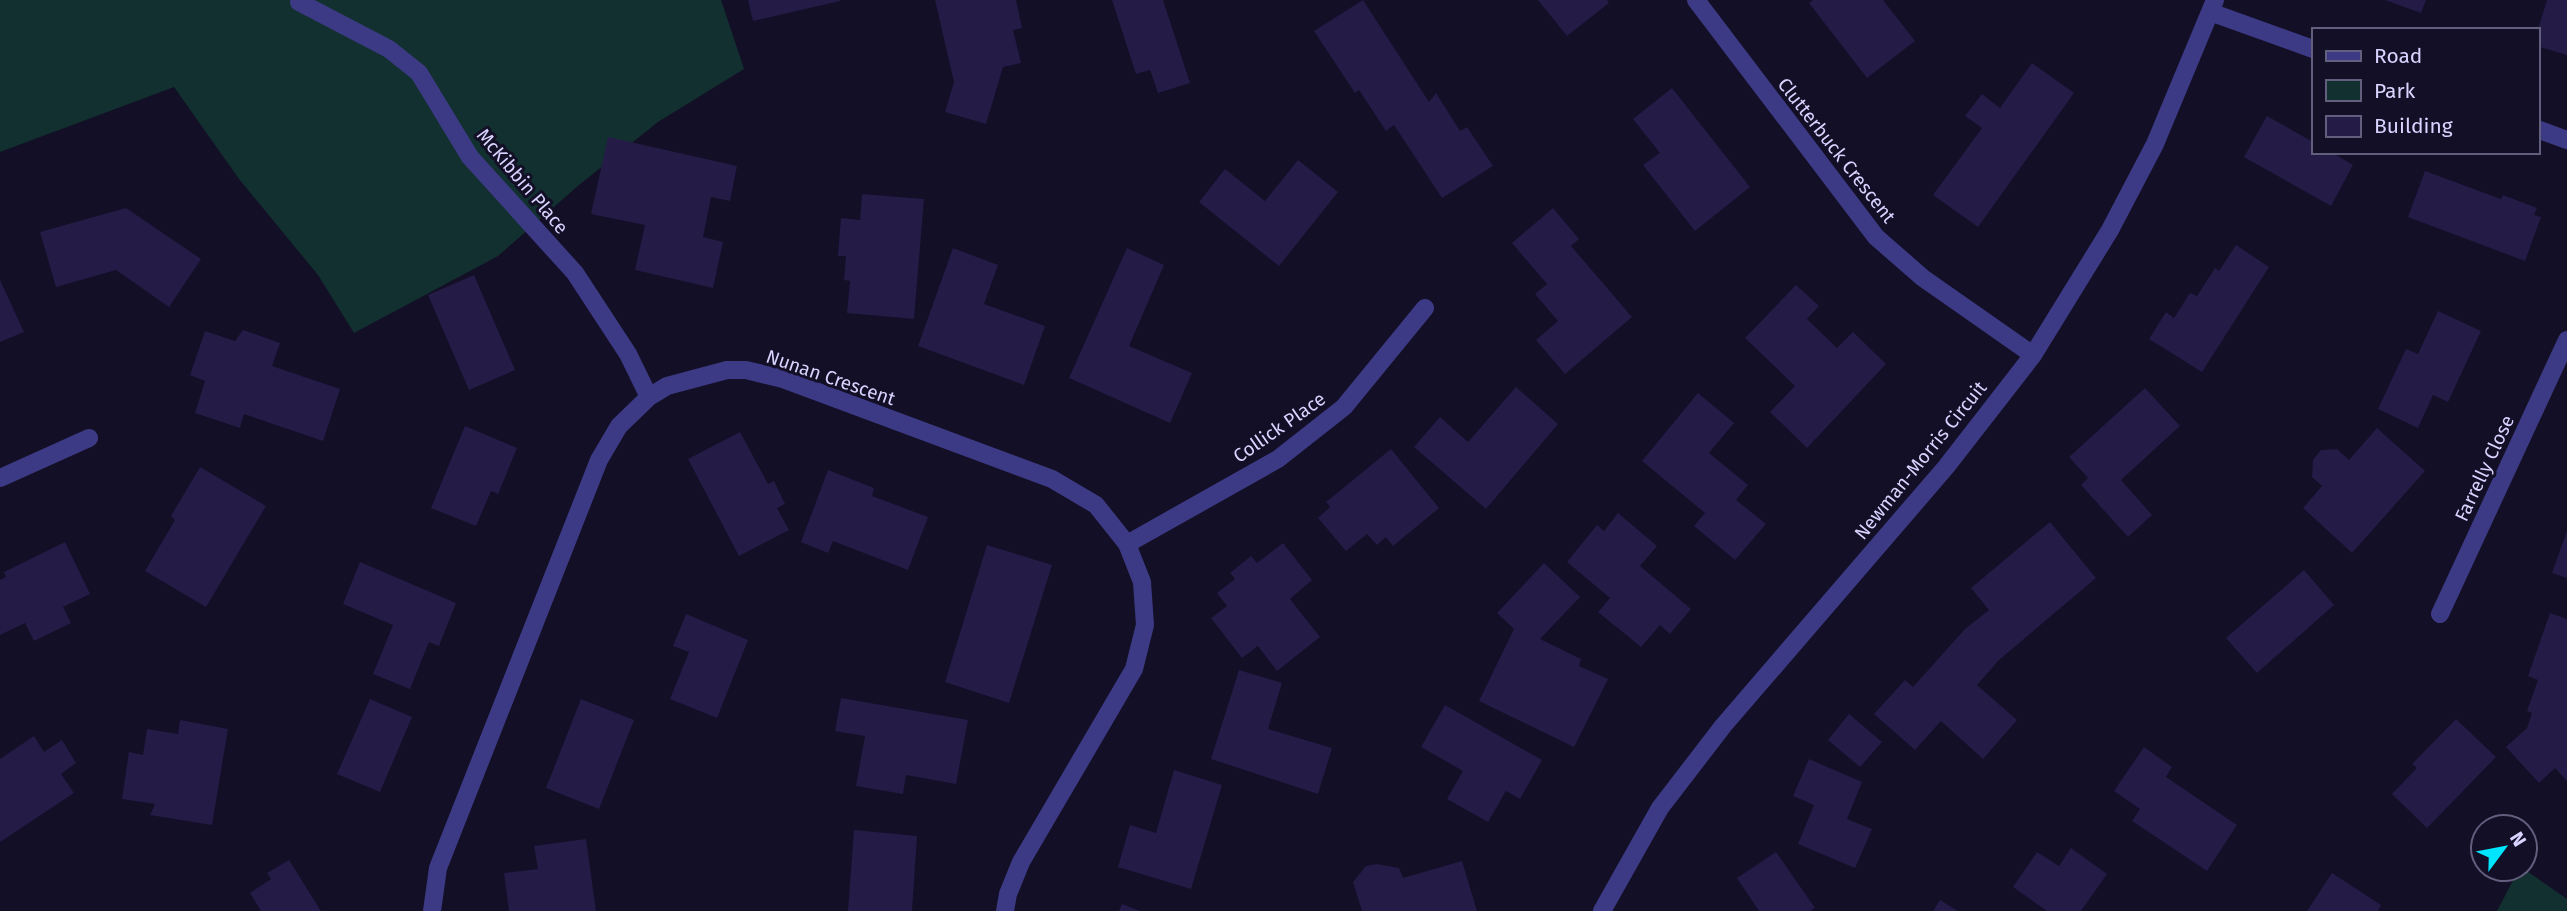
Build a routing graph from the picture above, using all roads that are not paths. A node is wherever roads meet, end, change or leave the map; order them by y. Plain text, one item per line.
1 (1696, 0) edge
2 (299, 2) edge
3 (2212, 6) edge
4 (2312, 49) edge
5 (2539, 130) edge
6 (2567, 140) edge
7 (1425, 308) dead end
8 (2567, 340) edge
9 (2033, 355) junction
10 (649, 397) junction
11 (89, 438) dead end
12 (0, 478) edge
13 (1127, 544) junction
14 (2440, 614) dead end
15 (432, 911) edge
16 (1005, 911) edge
17 (1602, 911) edge

1 - 9 street, Clutterbuck Crescent
2 - 10 street, McKibbin Place
3 - 4 street
3 - 9 street, Newman-Morris Circuit
5 - 6 street
7 - 13 street, Collick Place
8 - 14 street, Farrelly Close
9 - 17 street, Newman-Morris Circuit
10 - 13 street, Nunan Crescent
10 - 15 street, Nunan Crescent
11 - 12 street
13 - 16 street, Nunan Crescent

